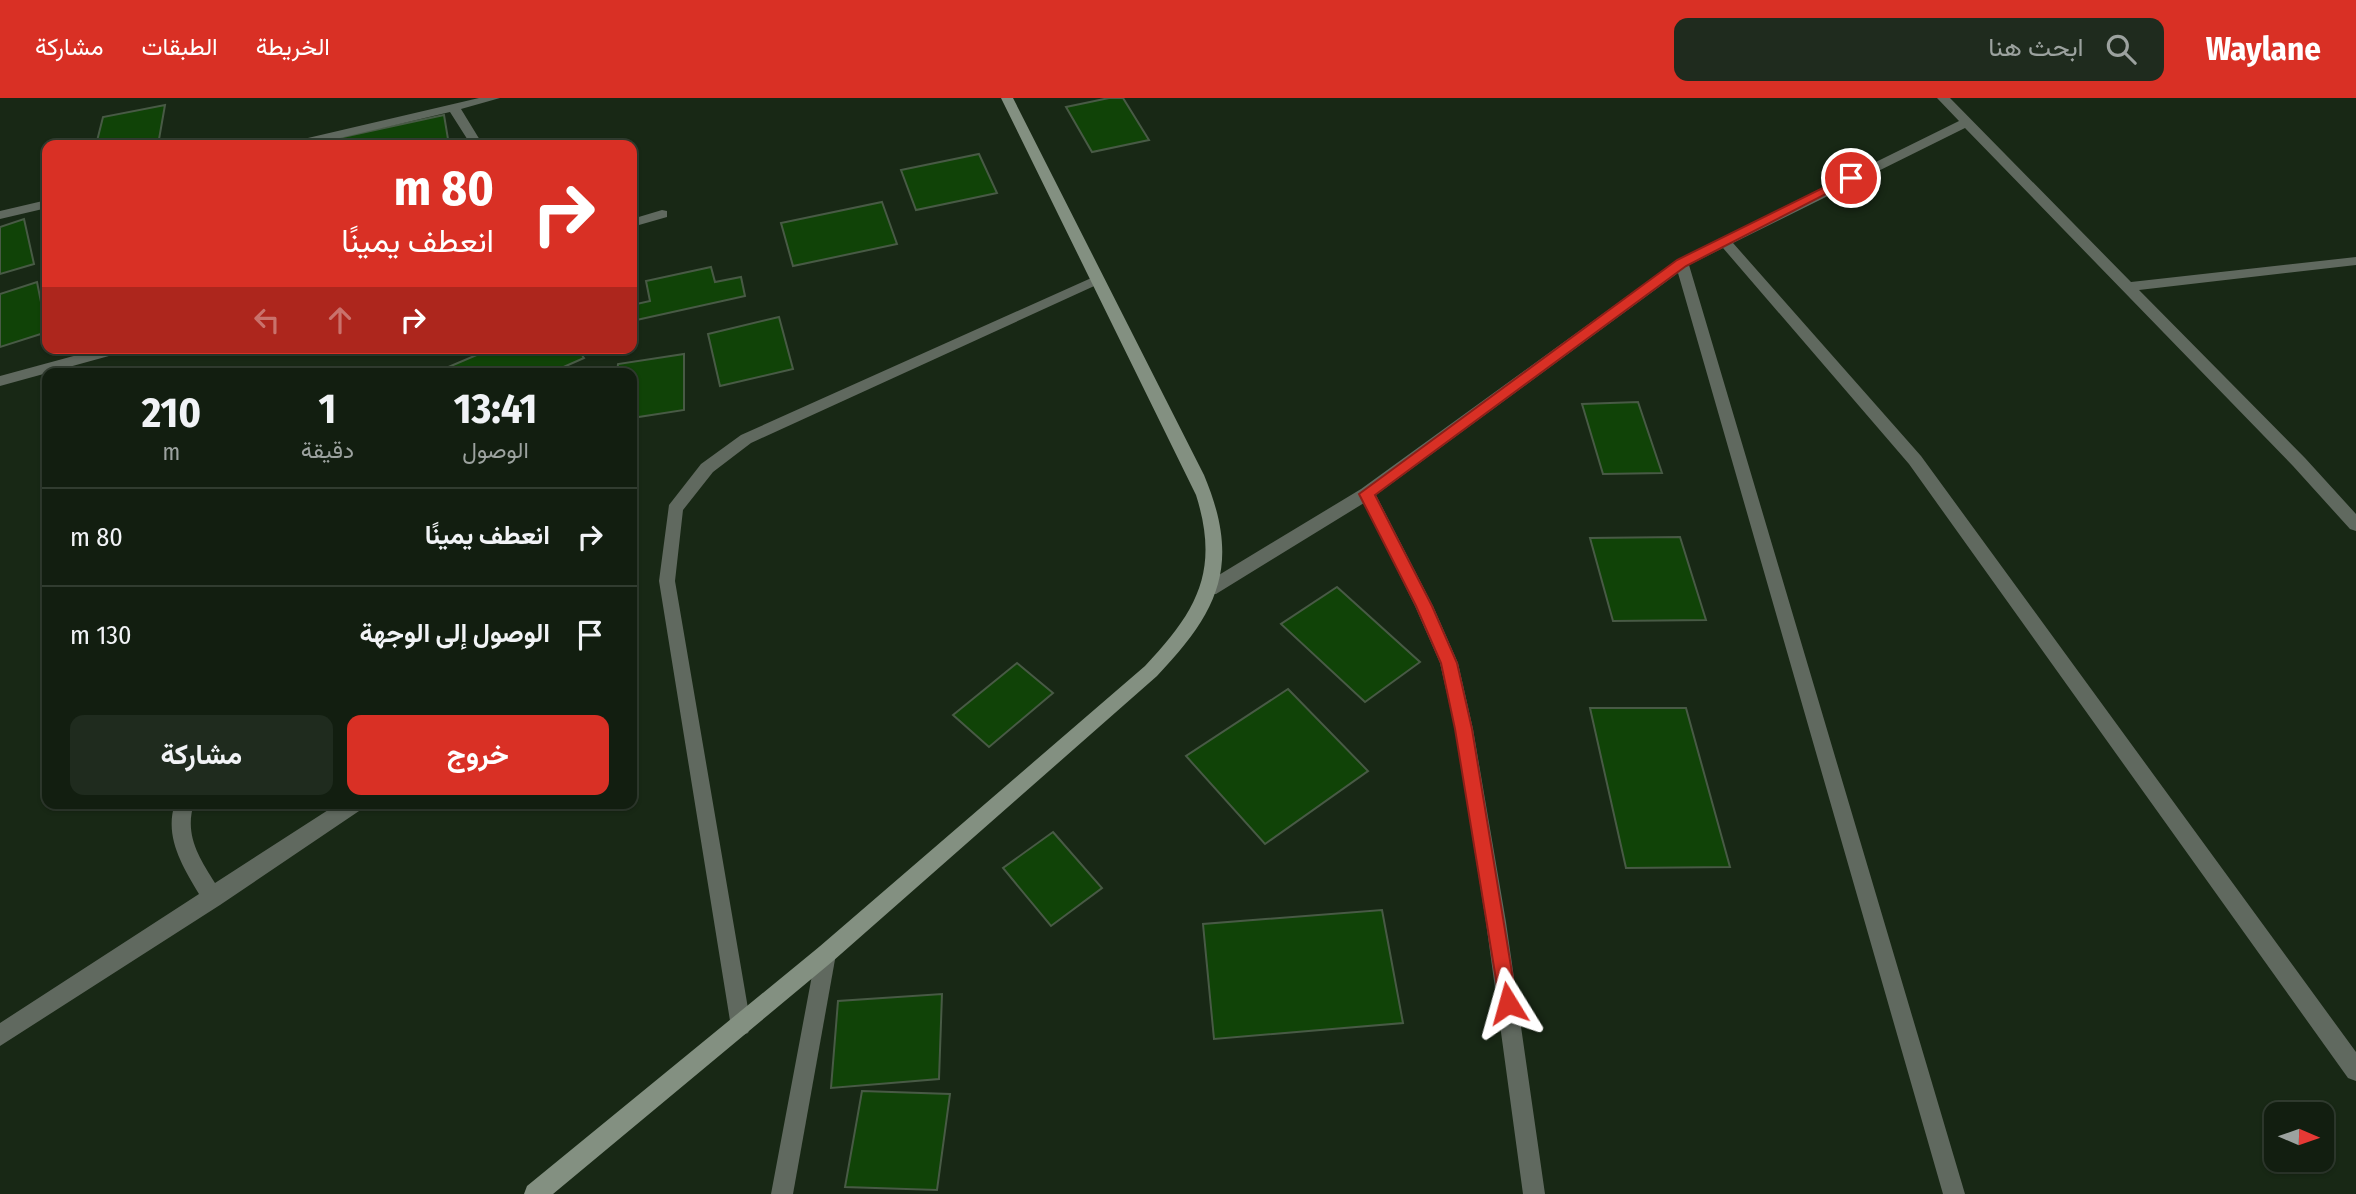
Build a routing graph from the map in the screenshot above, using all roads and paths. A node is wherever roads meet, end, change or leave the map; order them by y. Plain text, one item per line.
1 (494, 98) edge
2 (1007, 98) edge
3 (1942, 98) edge
4 (454, 108) junction
5 (1965, 123) junction
6 (316, 140) edge
7 (474, 140) edge
8 (42, 205) edge
9 (662, 214) dead end
10 (0, 215) edge
11 (637, 222) edge
12 (1726, 242) junction
13 (2356, 261) edge
14 (1682, 263) junction
15 (1098, 279) junction
16 (2127, 287) junction
17 (100, 354) edge
18 (48, 368) edge
19 (42, 370) edge
20 (0, 381) edge
21 (1367, 494) junction
22 (2356, 525) edge
23 (1210, 589) junction
24 (182, 809) edge
25 (346, 809) edge
26 (213, 898) junction
27 (827, 954) junction
28 (740, 1026) junction
29 (0, 1035) edge
30 (2356, 1070) edge
31 (535, 1194) edge
32 (782, 1194) edge
33 (1534, 1194) edge
34 (1954, 1194) edge

1 - 4 street
2 - 15 street
3 - 5 street
4 - 6 street
4 - 7 street
5 - 12 street
5 - 16 street
8 - 10 street
9 - 11 street
12 - 14 street
12 - 30 street
13 - 16 street
14 - 21 street
14 - 34 street
15 - 23 street
15 - 28 street
16 - 22 street
17 - 18 street
19 - 20 street
21 - 23 street
21 - 33 street
23 - 27 street
24 - 26 street
25 - 26 street
26 - 29 street
27 - 28 street
27 - 32 street
28 - 31 street

